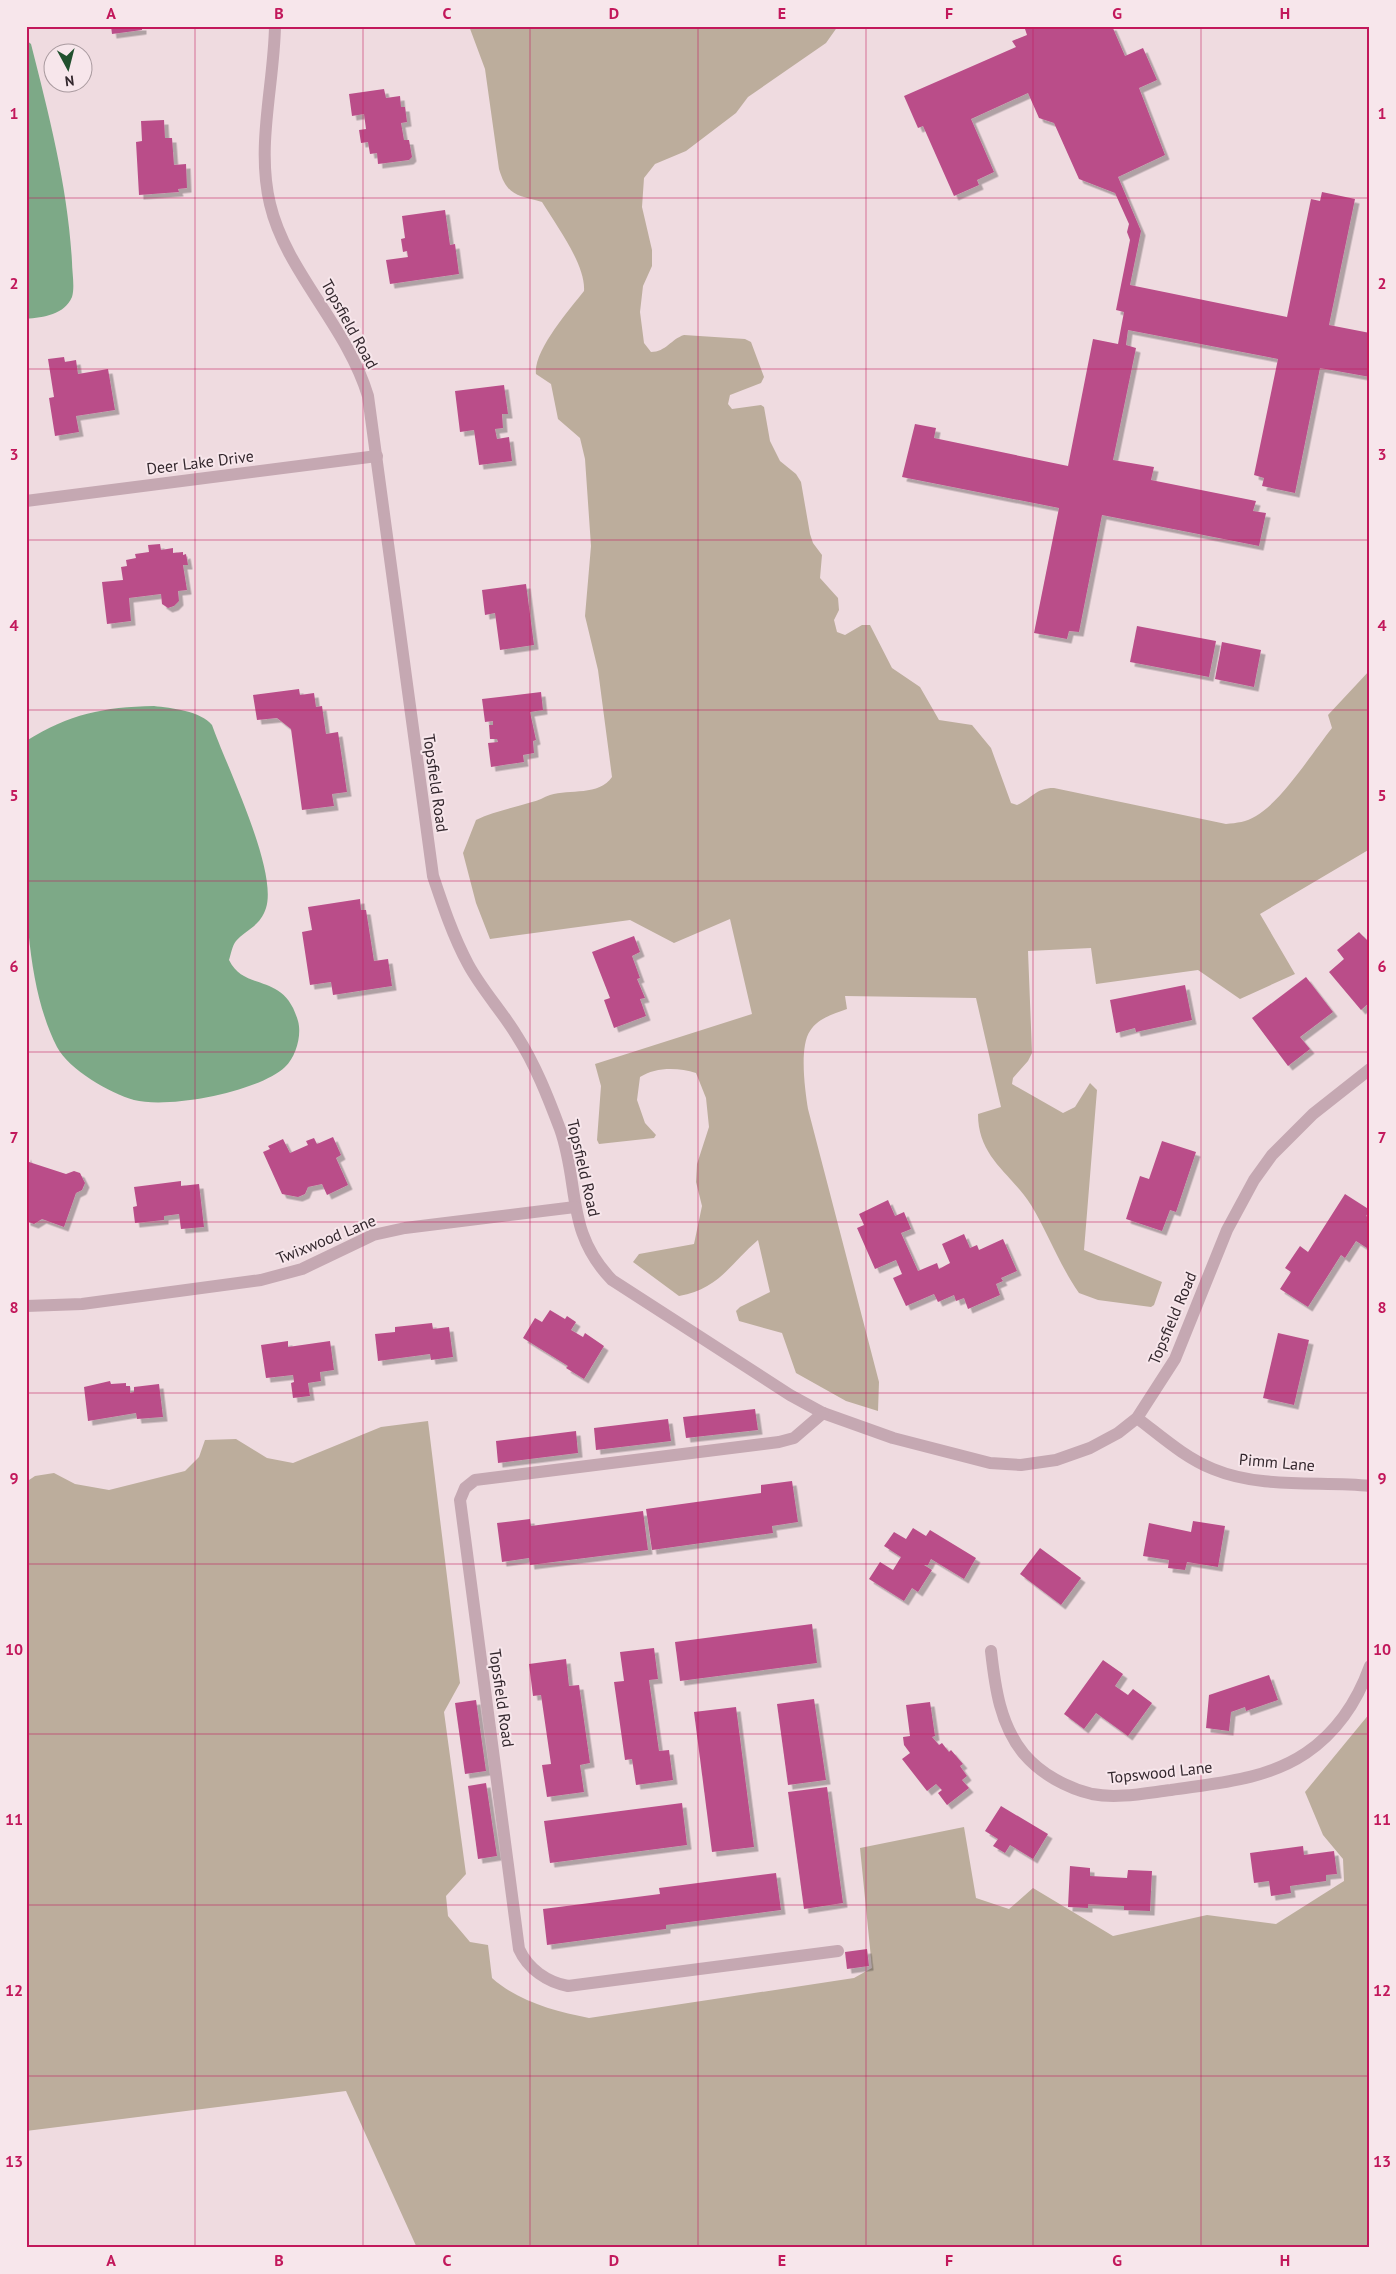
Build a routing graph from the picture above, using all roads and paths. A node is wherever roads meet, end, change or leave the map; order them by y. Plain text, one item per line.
1 (275, 26) edge
2 (377, 456) junction
3 (26, 501) edge
4 (1370, 1069) edge
5 (574, 1207) junction
6 (28, 1306) edge
7 (823, 1413) junction
8 (1137, 1418) junction
9 (1370, 1486) edge
10 (991, 1651) dead end
11 (1370, 1666) edge
12 (838, 1951) dead end

1 - 2 street, Topsfield Road
2 - 3 street, Deer Lake Drive
2 - 5 street, Topsfield Road
4 - 8 street, Topsfield Road
5 - 6 street, Twixwood Lane
5 - 7 street, Topsfield Road
7 - 8 street, Topsfield Road
7 - 12 street, Topsfield Road
8 - 9 street, Pimm Lane
10 - 11 street, Topswood Lane

